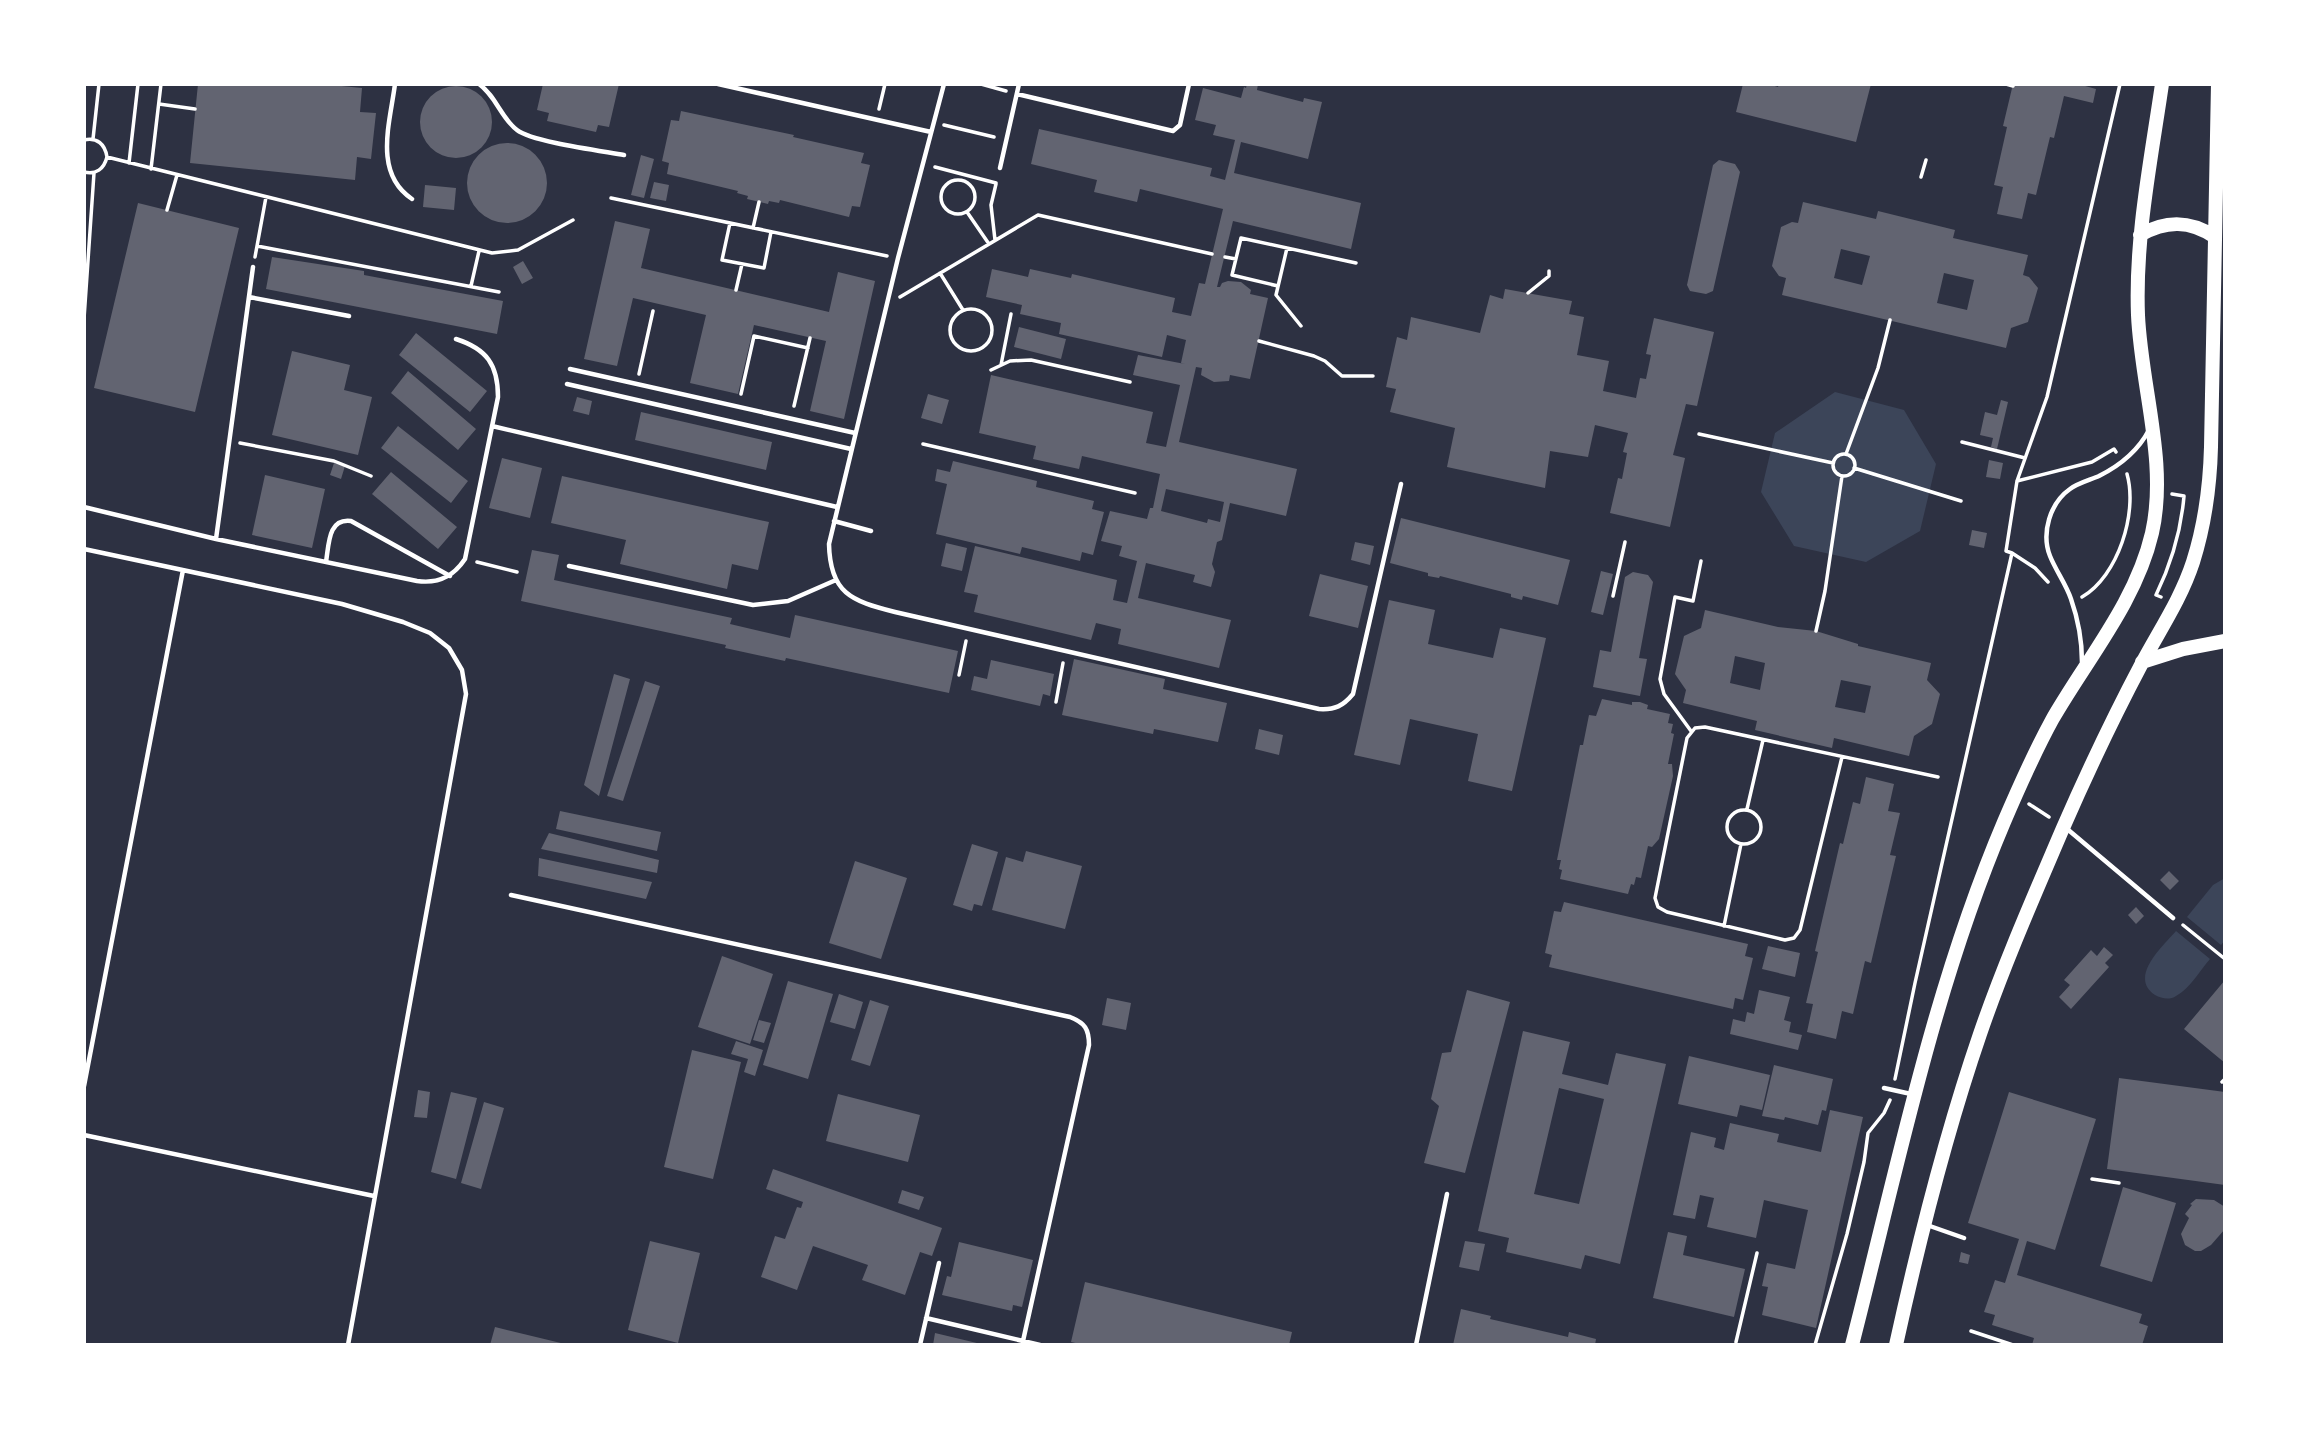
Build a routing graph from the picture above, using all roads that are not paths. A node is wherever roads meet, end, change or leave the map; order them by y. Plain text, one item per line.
1 (395, 84) edge
2 (479, 84) edge
3 (718, 84) edge
4 (944, 84) edge
5 (1019, 84) edge
6 (1189, 84) edge
7 (2161, 84) edge
8 (2218, 84) edge
9 (1017, 94) junction
10 (2225, 105) edge
11 (931, 132) junction
12 (624, 155) dead end
13 (1000, 168) road end
14 (412, 198) dead end
15 (2140, 235) junction
16 (2215, 237) junction
17 (253, 267) road end
18 (249, 297) junction
19 (349, 316) dead end
20 (456, 339) dead end
21 (570, 369) dead end
22 (567, 384) dead end
23 (492, 426) junction
24 (2151, 426) junction
25 (855, 433) junction
26 (2211, 447) junction
27 (851, 449) junction
28 (2225, 460) edge
29 (1401, 484) dead end
30 (84, 506) edge
31 (837, 507) junction
32 (834, 521) junction
33 (871, 531) dead end
34 (216, 539) junction
35 (84, 549) edge
36 (326, 562) junction
37 (569, 566) dead end
38 (183, 570) junction
39 (450, 576) junction
40 (836, 580) junction
41 (2225, 641) edge
42 (2142, 662) junction
43 (2082, 671) junction
44 (2064, 826) junction
45 (511, 895) dead end
46 (2173, 918) road end
47 (84, 1086) edge
48 (1885, 1088) dead end
49 (1915, 1095) junction
50 (84, 1135) edge
51 (1447, 1194) dead end
52 (375, 1196) junction
53 (1923, 1223) junction
54 (1964, 1238) dead end
55 (939, 1263) dead end
56 (926, 1318) junction
57 (1023, 1341) junction
58 (348, 1345) edge
59 (920, 1345) edge
60 (1040, 1345) edge
61 (1416, 1345) edge
62 (1852, 1345) edge
63 (1896, 1345) edge

1 - 14 lane
2 - 12 lane
3 - 11 lane
4 - 11 lane
5 - 9 lane
6 - 9 lane
7 - 15 main road
8 - 10 main road
8 - 16 main road
9 - 13 lane
11 - 25 lane
15 - 16 main road
15 - 24 main road
16 - 26 main road
17 - 18 lane
18 - 19 lane
18 - 34 lane
20 - 23 lane
21 - 25 lane
22 - 27 lane
23 - 31 lane
23 - 39 lane
24 - 43 main road
24 - 43 lane
25 - 27 lane
26 - 28 main road
26 - 42 main road
27 - 31 lane
29 - 40 lane
30 - 34 lane
31 - 32 lane
32 - 33 lane
32 - 40 lane
34 - 36 lane
35 - 38 lane
36 - 39 lane
36 - 39 lane
37 - 40 lane
38 - 47 lane
38 - 52 lane
41 - 42 main road
42 - 44 main road
43 - 49 main road
44 - 46 lane
44 - 53 main road
45 - 57 lane
48 - 49 lane
49 - 62 main road
50 - 52 lane
51 - 61 lane
52 - 58 lane
53 - 54 lane
53 - 63 main road
55 - 56 lane
56 - 57 lane
56 - 59 lane
57 - 60 lane

